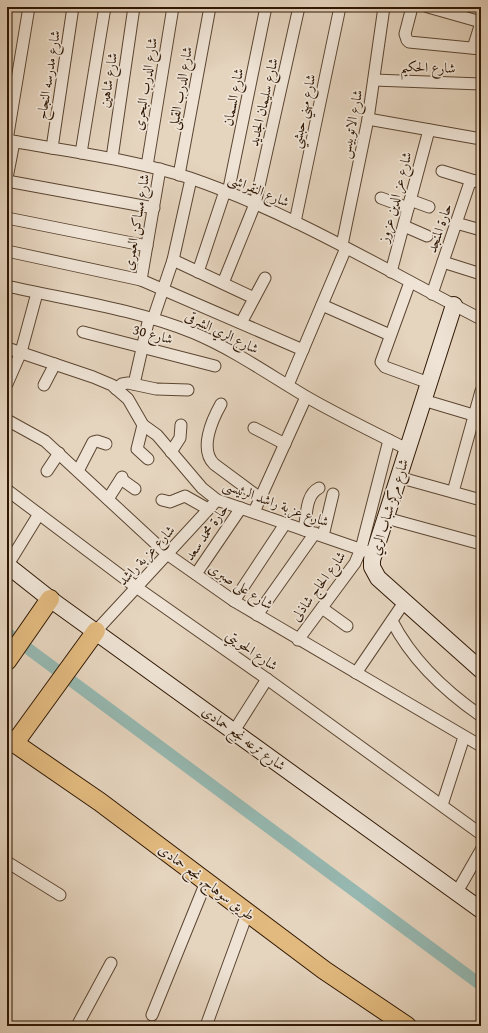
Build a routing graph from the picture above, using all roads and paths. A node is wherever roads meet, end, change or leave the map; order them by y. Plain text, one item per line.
1 (29, 7) edge
2 (74, 7) edge
3 (105, 7) edge
4 (134, 7) edge
5 (173, 7) edge
6 (210, 7) edge
7 (266, 7) edge
8 (299, 7) edge
9 (340, 7) edge
10 (384, 7) edge
11 (412, 7) edge
12 (428, 7) edge
13 (481, 22) edge
14 (477, 49) edge
15 (374, 80) junction
16 (481, 84) edge
17 (368, 119) junction
18 (428, 130) junction
19 (481, 139) edge
20 (9, 141) edge
21 (52, 148) junction
22 (81, 153) junction
23 (112, 158) junction
24 (147, 166) junction
25 (160, 170) junction
26 (442, 171) dead end
27 (179, 175) junction
28 (7, 178) edge
29 (191, 179) junction
30 (7, 181) edge
31 (478, 181) edge
32 (226, 192) junction
33 (381, 198) dead end
34 (255, 204) junction
35 (409, 204) junction
36 (429, 207) dead end
37 (154, 208) junction
38 (7, 218) edge
39 (295, 222) junction
40 (456, 223) junction
41 (404, 226) junction
42 (481, 230) edge
43 (427, 236) dead end
44 (147, 246) junction
45 (344, 247) junction
46 (7, 251) edge
47 (173, 260) junction
48 (443, 262) junction
49 (198, 272) junction
50 (391, 272) junction
51 (481, 274) edge
52 (265, 278) dead end
53 (141, 280) junction
54 (410, 282) junction
55 (223, 283) junction
56 (7, 286) edge
57 (164, 290) junction
58 (37, 293) junction
59 (432, 294) junction
60 (254, 298) junction
61 (322, 305) junction
62 (454, 305) junction
63 (151, 318) junction
64 (481, 318) edge
65 (241, 323) junction
66 (83, 332) dead end
67 (390, 335) junction
68 (142, 347) junction
69 (7, 348) edge
70 (303, 350) junction
71 (21, 352) junction
72 (55, 364) junction
73 (215, 366) dead end
74 (429, 383) junction
75 (7, 384) edge
76 (134, 384) junction
77 (44, 385) dead end
78 (288, 385) junction
79 (116, 389) junction
80 (188, 390) dead end
81 (481, 391) edge
82 (306, 396) junction
83 (424, 400) junction
84 (221, 404) dead end
85 (478, 416) edge
86 (7, 420) edge
87 (144, 425) junction
88 (181, 425) dead end
89 (254, 428) dead end
90 (389, 440) junction
91 (106, 444) dead end
92 (285, 444) junction
93 (407, 448) junction
94 (171, 452) junction
95 (59, 453) junction
96 (148, 459) dead end
97 (47, 471) dead end
98 (78, 471) junction
99 (398, 478) junction
100 (319, 488) dead end
101 (135, 489) dead end
102 (7, 490) edge
103 (453, 492) junction
104 (334, 494) dead end
105 (260, 498) junction
106 (108, 499) junction
107 (162, 500) dead end
108 (217, 500) junction
109 (481, 500) edge
110 (241, 508) junction
111 (208, 509) junction
112 (254, 512) junction
113 (39, 514) junction
114 (386, 518) junction
115 (285, 524) junction
116 (314, 533) junction
117 (481, 544) edge
118 (367, 552) junction
119 (167, 554) junction
120 (7, 566) edge
121 (196, 574) junction
122 (136, 587) junction
123 (50, 599) junction
124 (234, 601) junction
125 (405, 601) junction
126 (322, 608) junction
127 (257, 615) junction
128 (392, 621) junction
129 (347, 626) dead end
130 (96, 631) junction
131 (298, 640) junction
132 (7, 661) edge
133 (481, 669) edge
134 (356, 673) junction
135 (267, 679) junction
136 (481, 716) edge
137 (234, 731) junction
138 (464, 737) junction
139 (9, 745) edge
140 (481, 746) edge
141 (442, 805) junction
142 (480, 829) edge
143 (481, 850) edge
144 (7, 862) edge
145 (206, 882) junction
146 (457, 892) junction
147 (60, 896) dead end
148 (481, 910) edge
149 (247, 914) junction
150 (111, 963) dead end
151 (152, 1014) dead end
152 (77, 1026) edge
153 (206, 1026) edge
154 (407, 1026) edge

1 - 20 street
2 - 21 street, شارع مدرسه النجاح
3 - 22 street
4 - 23 street, شارع شاهين
5 - 24 street, شارع الدرب البحرى
6 - 27 street, شارع الدرب القبلى
7 - 32 street, شارع السمان
8 - 34 street, شارع سليمان الجديد
9 - 39 street, شارع مهني حبشي
10 - 15 street, شارع الاتوبيس
11 - 14 street
12 - 13 street
13 - 14 street
15 - 16 street, شارع الحكيم
15 - 17 street, شارع الاتوبيس
17 - 18 street
17 - 45 street, شارع الاتوبيس
18 - 19 street
18 - 35 street, شارع عز الدين عزوز
20 - 21 street, شارع النقراشى
20 - 28 street
21 - 22 street, شارع النقراشى
22 - 23 street, شارع النقراشى
23 - 24 street, شارع النقراشى
24 - 25 street, شارع النقراشى
25 - 27 street, شارع النقراشى
25 - 37 street, شارع مساكن العمرى
26 - 31 street
27 - 29 street, شارع النقراشى
29 - 32 street, شارع النقراشى
29 - 47 street
30 - 37 street
31 - 40 street, حارة المنجد
32 - 34 street, شارع النقراشى
32 - 49 street, شارع السمان
33 - 35 street
34 - 39 street, شارع النقراشى
34 - 55 street, شارع سليمان الجديد
35 - 36 street
35 - 41 street, شارع عز الدين عزوز
37 - 44 street, شارع مساكن العمرى
38 - 44 street
39 - 45 street, شارع النقراشى
40 - 42 street
40 - 48 street, حارة المنجد
41 - 43 street
41 - 50 street, شارع عز الدين عزوز
44 - 53 street, شارع مساكن العمرى
45 - 50 street, شارع النقراشى
45 - 61 street, شارع الاتوبيس
46 - 53 street
47 - 49 street
47 - 57 street
48 - 51 street
48 - 59 street, حارة المنجد
49 - 55 street
50 - 54 street, شارع النقراشى
52 - 60 street
53 - 57 street
54 - 59 street, شارع النقراشى
54 - 67 street
55 - 60 street
56 - 58 street, شارع الري الشرقى
57 - 63 street
57 - 65 street
58 - 63 street, شارع الري الشرقى
58 - 71 street
59 - 62 street, شارع النقراشى
60 - 65 street
61 - 67 street
61 - 70 street, شارع الاتوبيس
62 - 64 street, شارع النقراشى
62 - 74 street, شارع مركز شباب الري
63 - 68 street
63 - 78 street, شارع الري الشرقى
65 - 70 street
66 - 68 street, شارع 30
67 - 74 street
68 - 73 street, شارع 30
68 - 76 street
69 - 71 street, شارع عزبة راشد الرئيسى
70 - 78 street, شارع الاتوبيس
71 - 72 street, شارع عزبة راشد الرئيسى
71 - 75 street
72 - 77 street
72 - 79 street, شارع عزبة راشد الرئيسى
74 - 83 street, شارع مركز شباب الري
76 - 79 street
76 - 80 street
78 - 82 street, شارع الري الشرقى
79 - 87 street, شارع عزبة راشد الرئيسى
81 - 85 street
82 - 90 street, شارع الري الشرقى
82 - 92 street
83 - 85 street
83 - 93 street, شارع مركز شباب الري
84 - 105 street
85 - 103 street
86 - 95 street, شارع على صبرى
87 - 94 street, شارع عزبة راشد الرئيسى
87 - 96 street
88 - 94 street
89 - 92 street
90 - 93 street, شارع الري الشرقى
90 - 118 street, شارع الحاج شاذلى
91 - 98 street
92 - 105 street
93 - 99 street, شارع مركز شباب الري
94 - 108 street, شارع عزبة راشد الرئيسى
95 - 97 street
95 - 98 street, شارع على صبرى
98 - 106 street, شارع على صبرى
99 - 103 street
99 - 114 street, شارع مركز شباب الري
100 - 116 street
101 - 106 street
102 - 113 street, شارع الحويتي
103 - 109 street
104 - 116 street
105 - 112 street
106 - 119 street, شارع على صبرى
107 - 111 street
108 - 110 street, شارع عزبة راشد الرئيسى
108 - 111 street, شارع عزبة راشد
110 - 112 street, شارع عزبة راشد الرئيسى
110 - 121 street, حارة محمد سعد
111 - 119 street, شارع عزبة راشد
112 - 115 street, شارع عزبة راشد الرئيسى
113 - 120 street
113 - 122 street, شارع الحويتي
114 - 117 street
114 - 118 street, شارع مركز شباب الري
115 - 116 street, شارع عزبة راشد الرئيسى
115 - 124 street
116 - 118 street, شارع عزبة راشد الرئيسى
116 - 127 street
118 - 125 street, شارع مركز شباب الري
118 - 126 street, شارع الحاج شاذلى
119 - 121 street, شارع على صبرى
119 - 122 street, شارع عزبة راشد
120 - 123 street, شارع ترعه نجع حمادى
121 - 124 street, شارع على صبرى
122 - 130 street, شارع عزبة راشد
122 - 135 street, شارع الحويتي
123 - 130 street, شارع ترعه نجع حمادى
123 - 132 main road
124 - 127 street, شارع على صبرى
125 - 128 street
125 - 133 street, شارع مركز شباب الري
126 - 129 street
126 - 131 street, شارع الحاج شاذلى
127 - 131 street, شارع على صبرى
128 - 134 street
128 - 136 street
130 - 137 street, شارع ترعه نجع حمادى
130 - 139 main road
131 - 134 street, شارع على صبرى
134 - 138 street, شارع على صبرى
135 - 137 street
135 - 141 street, شارع الحويتي
137 - 146 street, شارع ترعه نجع حمادى
138 - 140 street, شارع على صبرى
138 - 141 street
139 - 145 main road, طريق سوهاج, نجع حمادى
141 - 142 street, شارع الحويتي
143 - 146 street
144 - 147 street
145 - 149 main road, طريق سوهاج, نجع حمادى
145 - 151 street
146 - 148 street, شارع ترعه نجع حمادى
149 - 153 street
149 - 154 main road, طريق سوهاج, نجع حمادى
150 - 152 street

